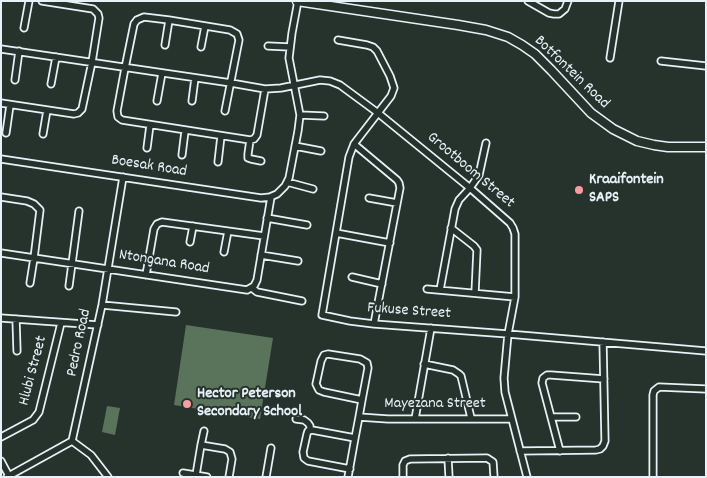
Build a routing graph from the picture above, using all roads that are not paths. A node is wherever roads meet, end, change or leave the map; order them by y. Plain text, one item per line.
1 (29, 1) edge
2 (42, 1) edge
3 (298, 1) edge
4 (528, 1) edge
5 (568, 1) edge
6 (619, 1) edge
7 (169, 20) junction
8 (205, 26) junction
9 (24, 28) dead end
10 (338, 40) dead end
11 (165, 45) dead end
12 (268, 46) dead end
13 (201, 47) dead end
14 (290, 47) junction
15 (1, 49) edge
16 (19, 51) junction
17 (56, 57) junction
18 (610, 58) dead end
19 (661, 61) dead end
20 (92, 62) junction
21 (706, 66) edge
22 (125, 68) junction
23 (162, 73) junction
24 (195, 78) junction
25 (15, 80) dead end
26 (231, 82) junction
27 (51, 84) dead end
28 (294, 86) junction
29 (266, 89) junction
30 (157, 101) dead end
31 (192, 101) dead end
32 (1, 103) edge
33 (10, 105) junction
34 (47, 110) junction
35 (225, 111) dead end
36 (378, 113) junction
37 (300, 115) junction
38 (324, 116) dead end
39 (150, 125) junction
40 (185, 131) junction
41 (6, 133) dead end
42 (43, 134) dead end
43 (222, 136) junction
44 (250, 140) junction
45 (486, 143) dead end
46 (354, 144) junction
47 (295, 146) junction
48 (706, 147) edge
49 (147, 148) dead end
50 (321, 151) dead end
51 (182, 156) dead end
52 (1, 158) edge
53 (261, 161) dead end
54 (218, 162) dead end
55 (123, 177) junction
56 (287, 182) junction
57 (470, 188) junction
58 (313, 189) dead end
59 (1, 197) edge
60 (271, 197) junction
61 (369, 198) dead end
62 (397, 203) junction
63 (79, 211) dead end
64 (268, 218) junction
65 (307, 225) dead end
66 (193, 226) junction
67 (451, 228) junction
68 (228, 231) junction
69 (336, 233) junction
70 (264, 236) junction
71 (190, 242) dead end
72 (390, 243) junction
73 (224, 252) dead end
74 (1, 253) edge
75 (261, 255) junction
76 (34, 258) junction
77 (298, 261) dead end
78 (71, 263) junction
79 (109, 269) junction
80 (146, 275) junction
81 (352, 277) dead end
82 (30, 283) dead end
83 (382, 284) junction
84 (68, 286) dead end
85 (252, 288) junction
86 (427, 289) dead end
87 (440, 290) junction
88 (474, 293) junction
89 (515, 297) junction
90 (302, 301) dead end
91 (102, 305) junction
92 (176, 312) dead end
93 (1, 318) edge
94 (16, 319) junction
95 (61, 323) junction
96 (374, 324) junction
97 (98, 325) junction
98 (431, 328) junction
99 (508, 334) junction
100 (604, 342) junction
101 (17, 351) dead end
102 (706, 351) edge
103 (424, 364) junction
104 (604, 379) junction
105 (706, 390) edge
106 (362, 400) junction
107 (359, 417) junction
108 (576, 417) dead end
109 (471, 418) junction
110 (551, 418) junction
111 (296, 419) dead end
112 (414, 419) junction
113 (511, 419) junction
114 (310, 430) junction
115 (204, 431) dead end
116 (1, 437) edge
117 (355, 438) junction
118 (72, 441) junction
119 (201, 445) junction
120 (271, 448) dead end
121 (520, 451) junction
122 (560, 451) junction
123 (448, 458) junction
124 (1, 461) edge
125 (350, 469) junction
126 (183, 473) dead end
127 (196, 475) junction
128 (8, 476) edge
129 (108, 477) edge
130 (206, 477) edge
131 (229, 477) edge
132 (266, 477) edge
133 (348, 477) edge
134 (403, 477) edge
135 (448, 477) edge
136 (494, 477) edge
137 (527, 477) edge
138 (653, 477) edge

1 - 9 street
2 - 20 street
3 - 14 street
3 - 48 main road, Botfontein Road
4 - 5 street
6 - 18 street
7 - 8 street
7 - 11 street
7 - 22 street
8 - 13 street
8 - 26 street
10 - 36 street, Fukuse Street
12 - 14 street
14 - 28 street
15 - 16 street
16 - 17 street
16 - 25 street
17 - 20 street
17 - 27 street
19 - 21 street
20 - 22 street
20 - 34 street
22 - 23 street
22 - 39 street
23 - 24 street
23 - 30 street
24 - 26 street
24 - 31 street
26 - 29 street
26 - 35 street
28 - 29 street
28 - 36 street, Grootboom Street
28 - 37 street
29 - 44 street
32 - 33 street
33 - 34 street
33 - 41 street
34 - 42 street
36 - 46 street, Fukuse Street
36 - 57 street, Grootboom Street
37 - 38 street
37 - 47 street
39 - 40 street
39 - 49 street
40 - 43 street
40 - 51 street
43 - 44 street
43 - 54 street
44 - 53 street
45 - 57 street
46 - 62 street
46 - 69 street, Fukuse Street
47 - 50 street
47 - 56 street
52 - 55 street, Boesak Road
55 - 60 street, Boesak Road
55 - 79 street, Pedro Road
56 - 58 street
56 - 60 street
57 - 67 street
57 - 89 street, Grootboom Street
59 - 76 street
60 - 64 street
61 - 62 street
62 - 72 street
63 - 78 street
64 - 65 street
64 - 70 street
66 - 68 street
66 - 71 street
66 - 80 street
67 - 87 street
67 - 88 street
68 - 70 street
68 - 73 street
69 - 72 street
69 - 96 street, Fukuse Street
70 - 75 street
72 - 83 street
74 - 76 street, Ntongana Road
75 - 77 street
75 - 85 street
76 - 78 street, Ntongana Road
76 - 82 street
78 - 79 street, Ntongana Road
78 - 84 street
79 - 80 street, Ntongana Road
79 - 91 street, Pedro Road
80 - 85 street, Ntongana Road
81 - 83 street
83 - 96 street
85 - 90 street, Ntongana Road
86 - 87 street
87 - 88 street
88 - 89 street
89 - 99 street, Grootboom Street
91 - 92 street
91 - 97 street, Pedro Road
93 - 94 street
94 - 95 street
94 - 101 street
95 - 97 street
95 - 116 street, Hlubi Street
96 - 98 street, Fukuse Street
97 - 118 street, Pedro Road
98 - 99 street, Fukuse Street
98 - 103 street
99 - 100 street, Fukuse Street
99 - 113 street, Grootboom Street
100 - 102 street, Fukuse Street
100 - 104 street
103 - 109 street
103 - 112 street
104 - 110 street
104 - 122 street
105 - 138 street
106 - 106 street
106 - 107 street
107 - 112 street, Mayezana Street
107 - 117 street
108 - 110 street
109 - 112 street, Mayezana Street
109 - 113 street, Mayezana Street
110 - 122 street
111 - 114 street
113 - 121 street, Grootboom Street
114 - 117 street
114 - 125 street
115 - 119 street
117 - 125 street
118 - 128 street
118 - 129 street
119 - 127 street
119 - 131 street
120 - 132 street
121 - 122 street
121 - 137 street, Grootboom Street
123 - 134 street
123 - 135 street
123 - 136 street
124 - 128 street
125 - 133 street
126 - 127 street
127 - 130 street

